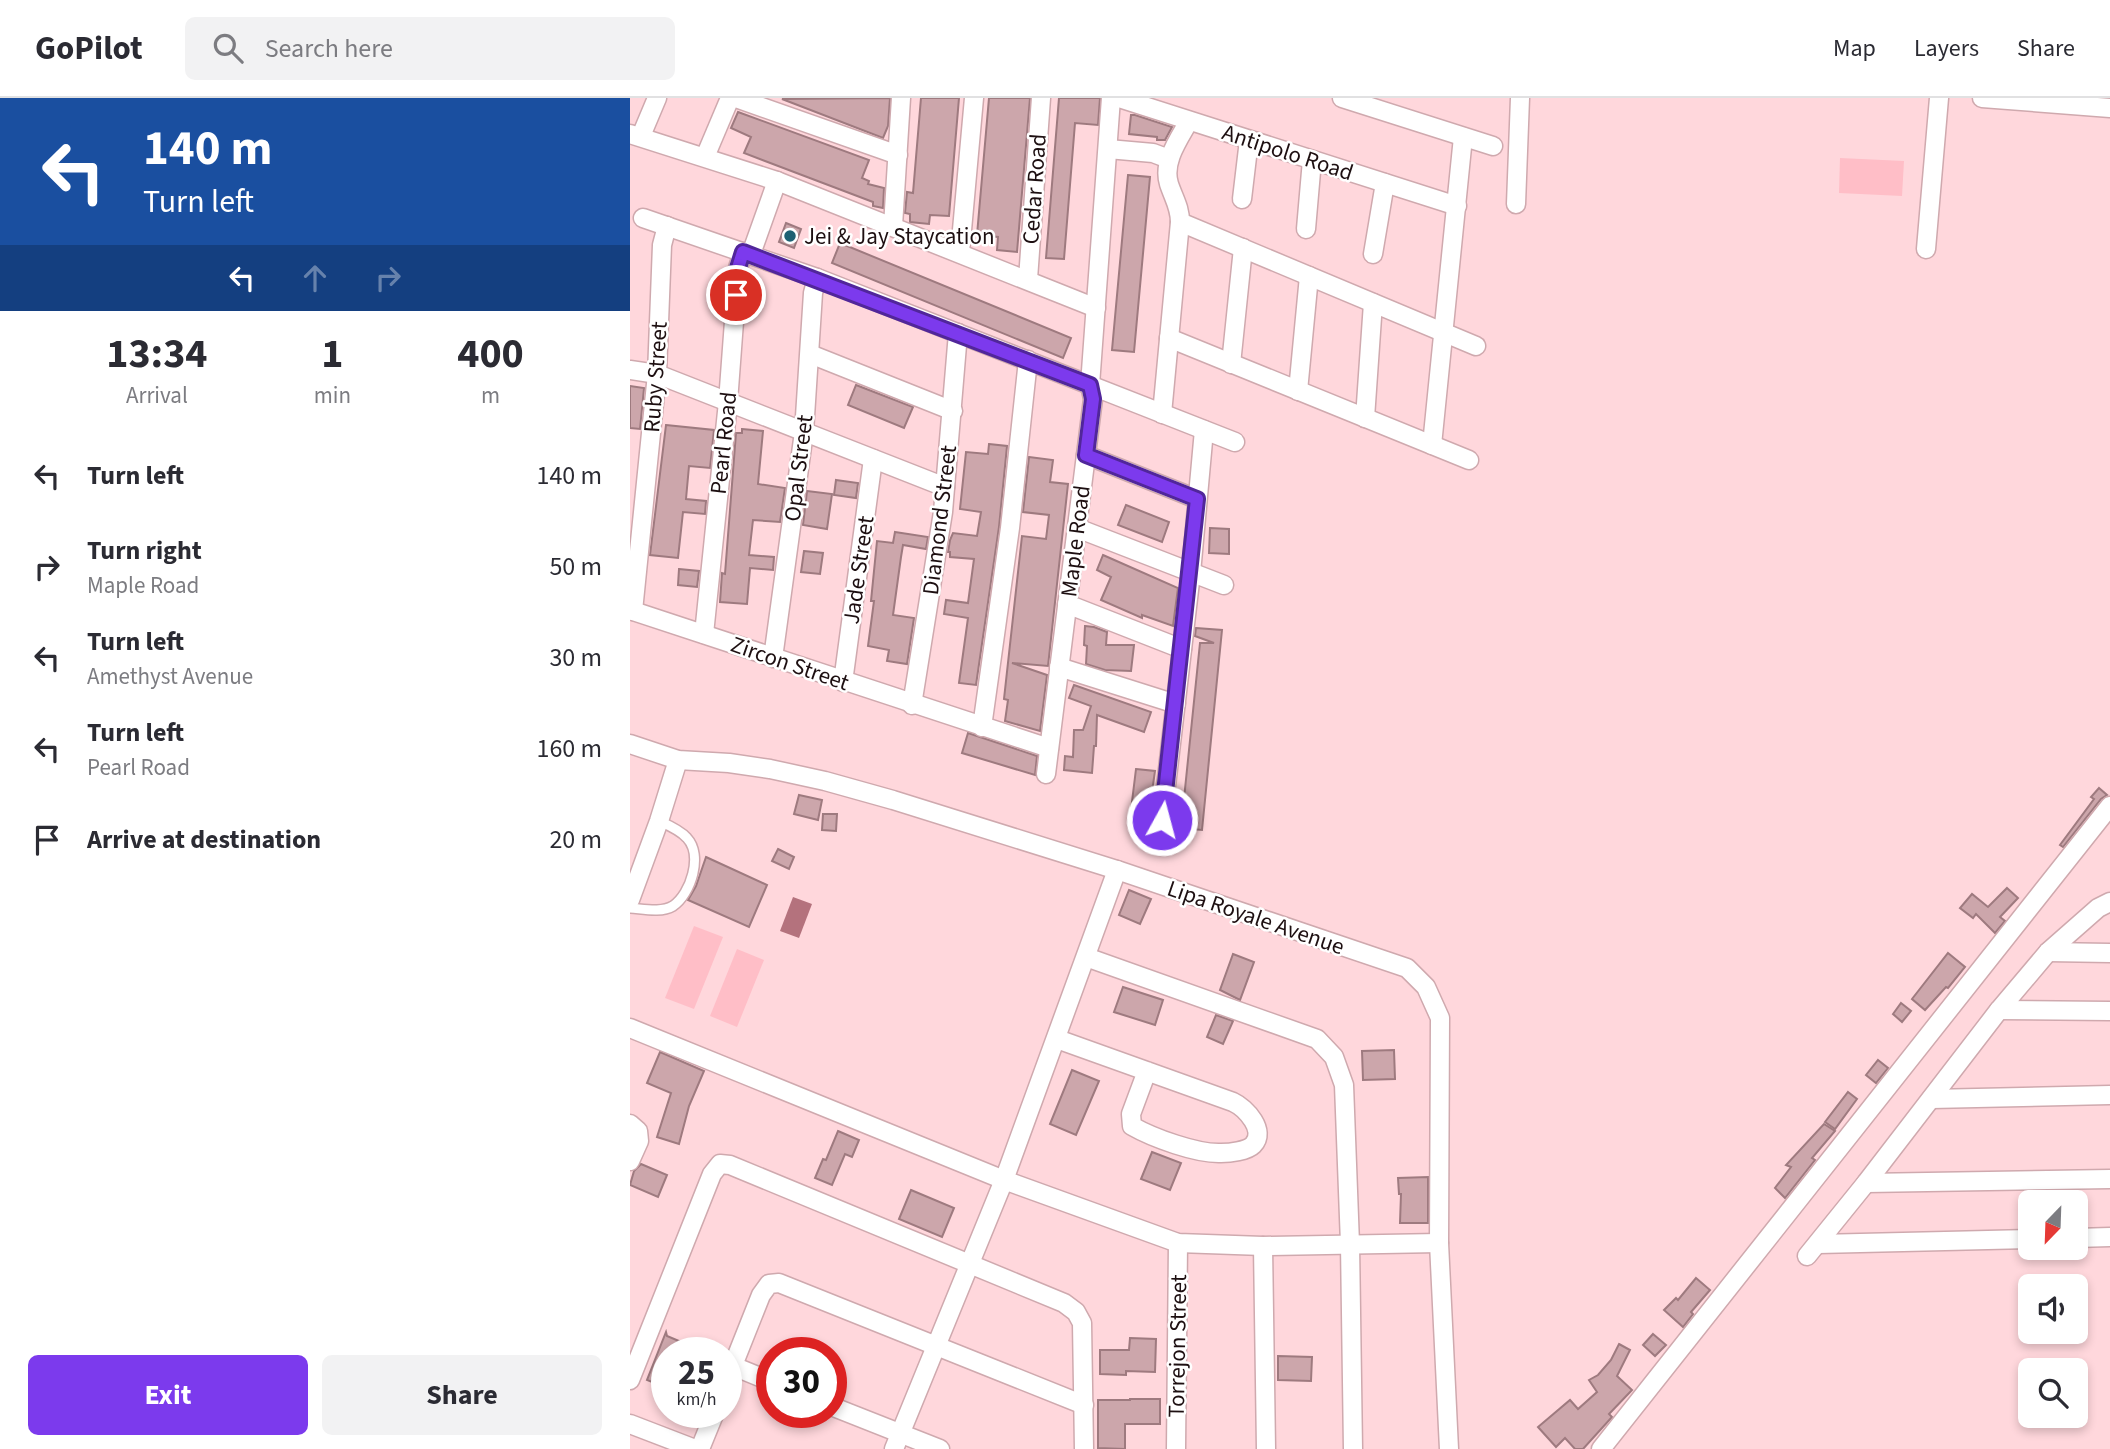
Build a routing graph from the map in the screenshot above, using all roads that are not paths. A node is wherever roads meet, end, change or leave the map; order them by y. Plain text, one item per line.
1 (657, 98) edge
2 (730, 98) edge
3 (736, 98) edge
4 (901, 98) edge
5 (974, 98) edge
6 (1041, 98) edge
7 (1111, 98) edge
8 (1119, 98) edge
9 (1342, 98) edge
10 (1520, 98) edge
11 (1939, 98) edge
12 (1982, 98) edge
13 (2110, 108) edge
14 (1189, 121) junction
15 (635, 135) edge
16 (1464, 137) junction
17 (1249, 140) junction
18 (1493, 146) dead end
19 (1108, 149) junction
20 (898, 155) junction
21 (705, 157) junction
22 (1169, 159) junction
23 (1312, 160) junction
24 (777, 181) junction
25 (1385, 183) junction
26 (1242, 199) dead end
27 (1516, 204) dead end
28 (1457, 206) junction
29 (643, 218) dead end
30 (1180, 222) junction
31 (667, 226) junction
32 (893, 226) junction
33 (1306, 229) dead end
34 (1243, 248) junction
35 (1926, 248) dead end
36 (960, 252) junction
37 (747, 253) junction
38 (1373, 254) dead end
39 (1310, 276) junction
40 (817, 278) junction
41 (1028, 279) junction
42 (1373, 303) junction
43 (1096, 308) junction
44 (958, 333) junction
45 (1444, 333) junction
46 (1169, 338) junction
47 (1476, 346) dead end
48 (810, 354) junction
49 (1028, 360) junction
50 (1231, 364) junction
51 (630, 370) edge
52 (657, 374) junction
53 (1090, 385) junction
54 (1298, 391) junction
55 (728, 402) junction
56 (953, 411) junction
57 (1162, 414) junction
58 (1365, 418) junction
59 (1204, 430) junction
60 (804, 432) junction
61 (1235, 442) dead end
62 (1432, 445) junction
63 (1086, 455) junction
64 (873, 459) junction
65 (1469, 460) dead end
66 (944, 486) junction
67 (1197, 499) junction
68 (1077, 527) junction
69 (1191, 573) junction
70 (1224, 585) dead end
71 (1067, 604) junction
72 (631, 611) edge
73 (704, 634) junction
74 (1182, 649) junction
75 (773, 658) junction
76 (1059, 667) junction
77 (843, 681) junction
78 (1176, 704) junction
79 (912, 705) junction
80 (982, 727) junction
81 (630, 744) edge
82 (1049, 748) junction
83 (678, 760) junction
84 (1046, 775) dead end
85 (2110, 806) edge
86 (1162, 820) dead end
87 (659, 821) junction
88 (1117, 870) junction
89 (630, 900) edge
90 (2110, 902) edge
91 (630, 908) edge
92 (2048, 952) junction
93 (2110, 953) edge
94 (1086, 957) junction
95 (1998, 1010) junction
96 (2110, 1011) edge
97 (630, 1028) edge
98 (1057, 1039) junction
99 (1147, 1071) junction
100 (2110, 1095) edge
101 (1931, 1099) junction
102 (630, 1124) edge
103 (630, 1161) edge
104 (2110, 1179) edge
105 (1004, 1180) junction
106 (1866, 1183) junction
107 (2110, 1237) edge
108 (2088, 1238) edge
109 (2018, 1240) edge
110 (1439, 1242) junction
111 (1178, 1243) junction
112 (1350, 1244) junction
113 (1263, 1247) junction
114 (970, 1263) junction
115 (742, 1343) edge
116 (936, 1346) junction
117 (630, 1380) edge
118 (1084, 1405) junction
119 (847, 1414) edge
120 (630, 1424) edge
121 (707, 1428) edge
122 (897, 1441) edge
123 (697, 1449) edge
124 (940, 1449) edge
125 (1084, 1449) edge
126 (1176, 1449) edge
127 (1266, 1449) edge
128 (1353, 1449) edge
129 (1449, 1449) edge
130 (1601, 1449) edge

1 - 15 street
2 - 21 street
3 - 20 street
4 - 20 street
5 - 36 street
6 - 41 street, Cedar Road
7 - 19 street, Maple Road
8 - 14 street, Antipolo Road
9 - 16 street
10 - 27 street
11 - 35 street
12 - 13 street
14 - 17 street, Antipolo Road
14 - 22 street
15 - 21 street
16 - 18 street
16 - 28 street
17 - 23 street, Antipolo Road
17 - 26 street
19 - 22 street
19 - 43 street, Maple Road
20 - 32 street
21 - 24 street
22 - 30 street
23 - 25 street, Antipolo Road
23 - 33 street
24 - 32 street
24 - 37 street, Pearl Road
25 - 28 street, Antipolo Road
25 - 38 street
28 - 45 street
29 - 31 street
30 - 34 street
30 - 46 street
31 - 37 street
31 - 52 street, Ruby Street
32 - 36 street
34 - 39 street
34 - 50 street
36 - 41 street
37 - 40 street
37 - 55 street, Pearl Road
39 - 42 street
39 - 54 street
40 - 44 street
40 - 48 street, Opal Street
41 - 43 street
42 - 45 street
42 - 58 street
43 - 53 street, Maple Road
44 - 49 street
44 - 56 street, Diamond Street
45 - 47 street
45 - 62 street
46 - 50 street
46 - 57 street
48 - 56 street
48 - 60 street, Opal Street
49 - 53 street
49 - 80 street
50 - 54 street
51 - 52 street
52 - 55 street
52 - 72 street, Ruby Street
53 - 57 street
53 - 63 street, Maple Road
54 - 58 street
55 - 60 street
55 - 73 street, Pearl Road
56 - 66 street, Diamond Street
57 - 59 street
58 - 62 street
59 - 61 street
59 - 67 street
60 - 64 street
60 - 75 street, Opal Street
62 - 65 street
63 - 67 street
63 - 68 street, Maple Road
64 - 66 street
64 - 77 street, Jade Street
66 - 79 street, Diamond Street
67 - 69 street
68 - 69 street
68 - 71 street, Maple Road
69 - 70 street
69 - 74 street
71 - 74 street
71 - 76 street, Maple Road
72 - 73 street, Zircon Street
73 - 75 street, Zircon Street
74 - 78 street
75 - 77 street, Zircon Street
76 - 78 street
76 - 82 street, Maple Road
77 - 79 street, Zircon Street
78 - 86 street
79 - 80 street, Zircon Street
80 - 82 street, Zircon Street
81 - 83 street, Lipa Royale Avenue
82 - 84 street, Maple Road
83 - 87 street
83 - 88 street, Lipa Royale Avenue
85 - 130 street
87 - 89 street
87 - 91 lane
88 - 94 street
88 - 110 street, Lipa Royale Avenue
90 - 92 street
92 - 93 street
92 - 95 street
94 - 98 street
94 - 112 street
95 - 96 street
95 - 101 street
97 - 105 street
98 - 99 street
98 - 105 street
99 - 99 street
100 - 101 street
101 - 106 street
102 - 103 street
104 - 106 street
105 - 111 street
105 - 114 street
106 - 109 street
107 - 108 street
110 - 112 street
110 - 129 street, Lipa Royale Avenue
111 - 113 street
111 - 126 street, Torrejon Street
112 - 113 street
112 - 128 street
113 - 127 street
114 - 116 street
114 - 117 street
114 - 118 street
115 - 116 street
116 - 118 street
116 - 122 street
118 - 125 street
119 - 122 street
120 - 123 street
121 - 123 street
122 - 124 street

